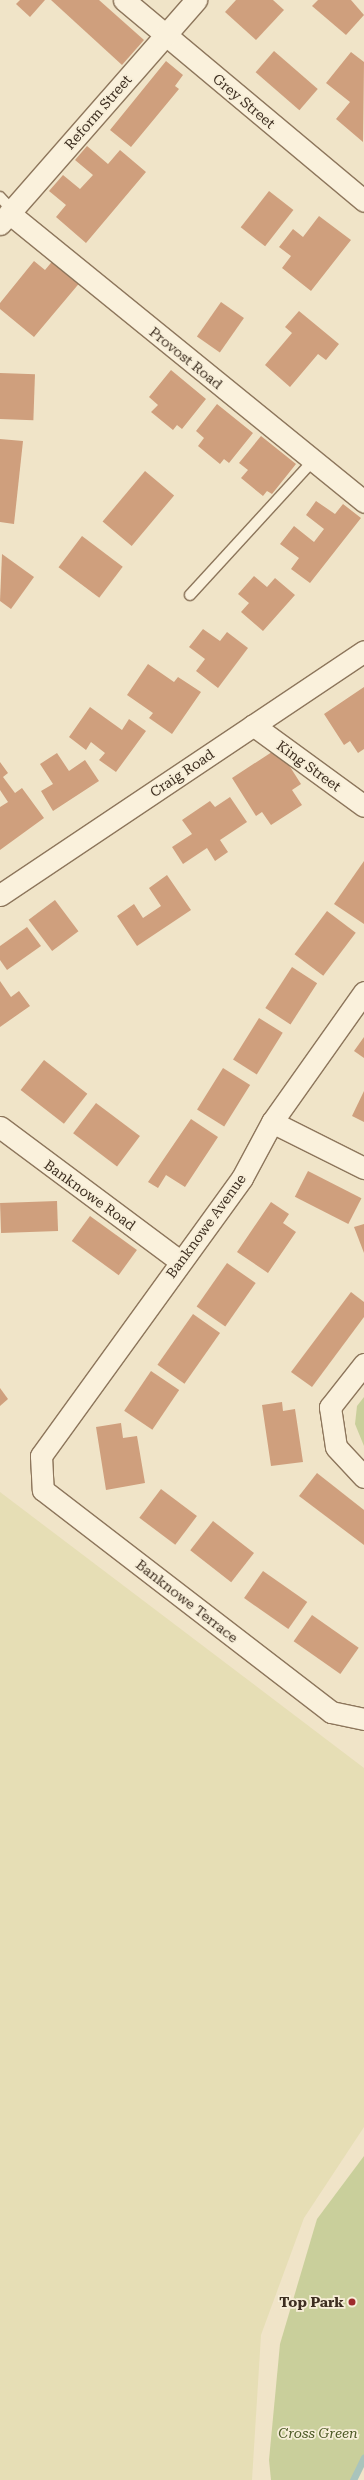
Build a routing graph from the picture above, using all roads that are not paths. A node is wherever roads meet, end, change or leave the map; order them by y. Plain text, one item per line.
1 (124, 0) edge
2 (196, 0) edge
3 (165, 35) junction
4 (364, 201) edge
5 (5, 211) edge
6 (313, 460) junction
7 (364, 502) edge
8 (190, 595) dead end
9 (364, 651) edge
10 (253, 725) junction
11 (364, 806) edge
12 (0, 895) edge
13 (364, 992) edge
14 (272, 1122) junction
15 (3, 1135) edge
16 (364, 1168) edge
17 (180, 1261) junction
18 (364, 1364) edge
19 (41, 1456) joint
20 (364, 1477) edge
21 (364, 1719) edge

1 - 3 street, Grey Street
2 - 3 street, Reform Street
3 - 4 street, Grey Street
3 - 5 street, Reform Street
5 - 6 street, Provost Road
6 - 7 street, Provost Road
6 - 8 lane
9 - 10 street, Craig Road
10 - 11 street, King Street
10 - 12 street, Craig Road
13 - 14 street, Banknowe Avenue
14 - 16 street
14 - 17 street, Banknowe Avenue
15 - 17 street, Banknowe Road
17 - 19 street, Banknowe Avenue
18 - 20 street
19 - 21 street, Banknowe Terrace

